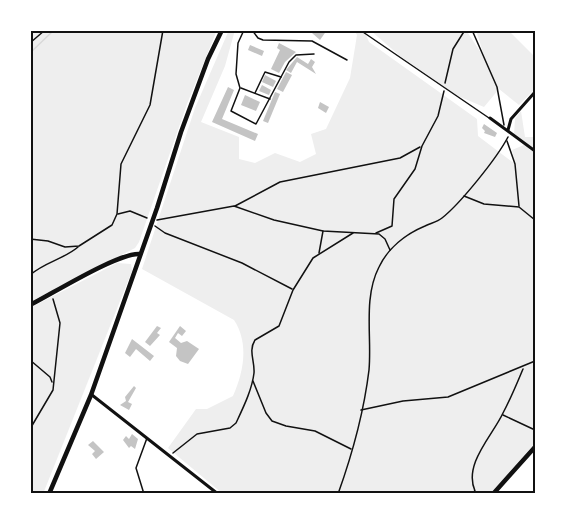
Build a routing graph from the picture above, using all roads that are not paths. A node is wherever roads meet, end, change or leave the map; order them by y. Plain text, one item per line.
1 (222, 30) edge
2 (244, 30) edge
3 (252, 30) edge
4 (360, 30) edge
5 (314, 54) dead end
6 (347, 60) dead end
7 (281, 77) junction
8 (240, 88) junction
9 (255, 93) junction
10 (535, 93) edge
11 (270, 99) junction
12 (489, 118) joint
13 (508, 130) junction
14 (535, 151) edge
15 (140, 254) junction
16 (30, 305) edge
17 (91, 395) junction
18 (147, 437) junction
19 (535, 447) edge
20 (49, 494) edge
21 (144, 494) edge
22 (218, 494) edge
23 (494, 494) edge

1 - 15 main road
2 - 8 lane
3 - 6 lane
4 - 12 lane
5 - 7 lane
7 - 9 lane
7 - 11 lane
8 - 9 lane
8 - 11 lane
9 - 11 lane
10 - 13 street
12 - 13 street
13 - 14 street
15 - 16 main road
15 - 17 main road
17 - 18 street
17 - 20 main road
18 - 21 lane
18 - 22 street
19 - 23 main road

